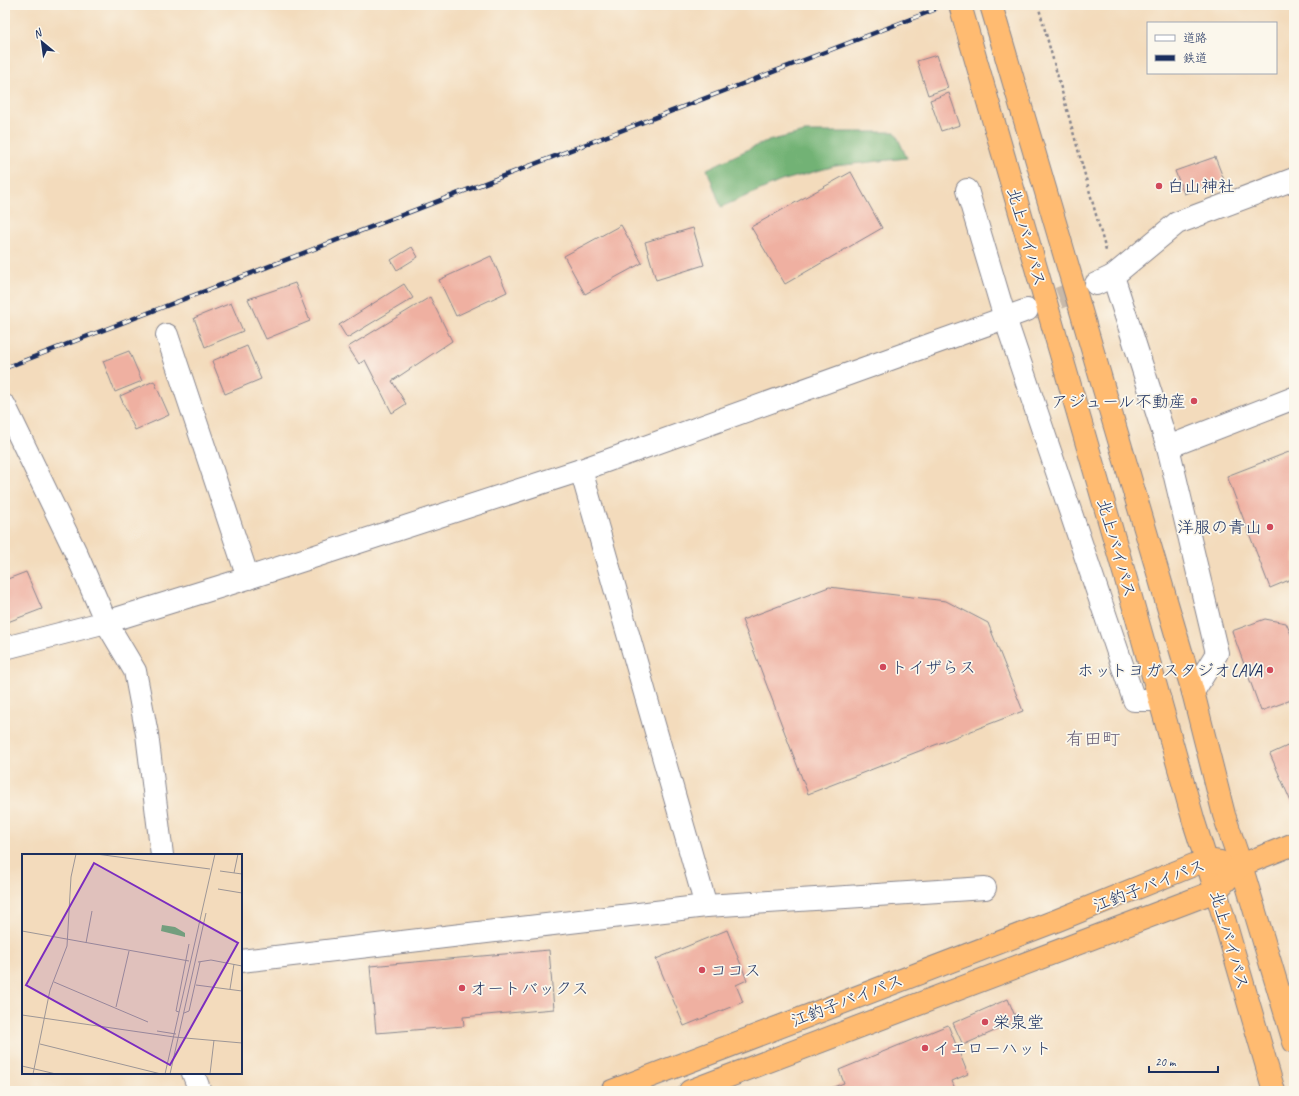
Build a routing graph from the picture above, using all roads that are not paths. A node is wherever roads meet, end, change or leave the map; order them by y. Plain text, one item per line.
1 (960, 5) edge
2 (991, 5) edge
3 (1294, 179) edge
4 (967, 190) dead end
5 (1027, 310) tunnel mouth
6 (1005, 318) junction
7 (167, 335) dead end
8 (1294, 398) edge
9 (5, 406) edge
10 (1168, 447) junction
11 (581, 470) junction
12 (248, 578) junction
13 (106, 622) junction
14 (5, 648) edge
15 (1193, 692) junction
16 (1160, 700) junction
17 (1294, 844) edge
18 (162, 854) edge
19 (1206, 860) junction
20 (1241, 865) junction
21 (985, 888) dead end
22 (1216, 890) junction
23 (706, 906) junction
24 (242, 961) edge
25 (1294, 1042) edge
26 (193, 1074) edge
27 (200, 1091) edge
28 (612, 1091) edge
29 (690, 1091) edge
30 (1274, 1091) edge

1 - 16 highway, 北上バイパス
2 - 15 highway, 北上バイパス
3 - 10 street
4 - 6 street
5 - 6 street
6 - 11 street
6 - 16 street
7 - 12 street
8 - 10 street
9 - 13 street
10 - 15 street
11 - 12 street
11 - 23 street
12 - 13 street
13 - 14 street
13 - 18 street
15 - 20 highway, 北上バイパス
16 - 19 highway, 北上バイパス
17 - 20 highway
19 - 20 highway, 江釣子バイパス
19 - 22 highway, 北上バイパス
19 - 28 highway, 江釣子バイパス
20 - 22 highway, 江釣子バイパス
20 - 25 highway, 北上バイパス
21 - 23 street
22 - 29 highway, 江釣子バイパス
22 - 30 highway, 北上バイパス
23 - 24 street
26 - 27 street

